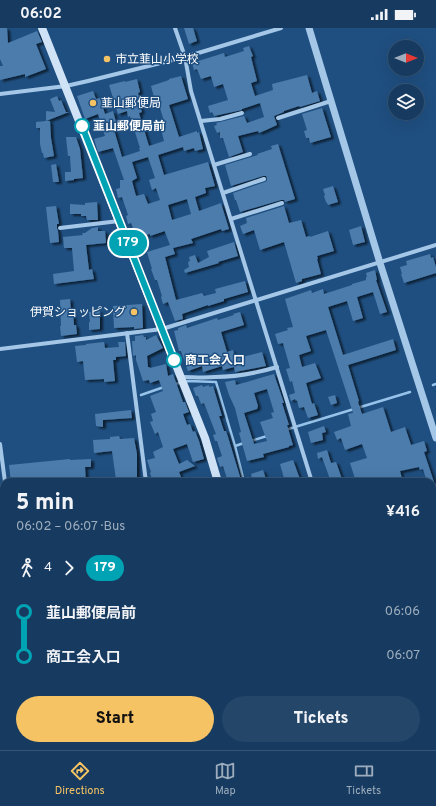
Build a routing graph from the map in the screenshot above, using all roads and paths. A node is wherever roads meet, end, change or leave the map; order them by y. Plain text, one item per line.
1 (42, 28) edge
2 (175, 28) edge
3 (281, 28) edge
4 (309, 28) edge
5 (185, 57) junction
6 (66, 86) junction
7 (0, 94) edge
8 (331, 101) junction
9 (242, 113) dead end
10 (278, 118) dead end
11 (201, 121) junction
12 (250, 154) dead end
13 (214, 165) junction
14 (264, 179) dead end
15 (223, 193) junction
16 (282, 204) dead end
17 (231, 219) junction
18 (119, 221) junction
19 (60, 228) dead end
20 (436, 245) edge
21 (380, 263) junction
22 (256, 300) junction
23 (162, 329) junction
24 (127, 333) junction
25 (0, 349) edge
26 (277, 367) junction
27 (181, 377) junction
28 (436, 438) edge
29 (0, 444) edge
30 (4, 478) edge
31 (145, 478) edge
32 (217, 478) edge
33 (311, 478) edge

1 - 6 main road
2 - 5 street
3 - 5 street
4 - 8 street
5 - 6 street
5 - 11 street
6 - 7 street
6 - 18 main road
8 - 10 street
8 - 21 street
9 - 11 street
11 - 13 street
12 - 13 street
13 - 15 street
14 - 15 street
15 - 17 street
16 - 17 street
17 - 22 street
18 - 19 street
18 - 23 main road
20 - 21 street
21 - 22 street
21 - 28 street
22 - 23 street
22 - 26 street
23 - 24 street
23 - 27 main road
24 - 25 street
24 - 31 street
26 - 27 street
26 - 33 street
27 - 32 main road
29 - 30 street

